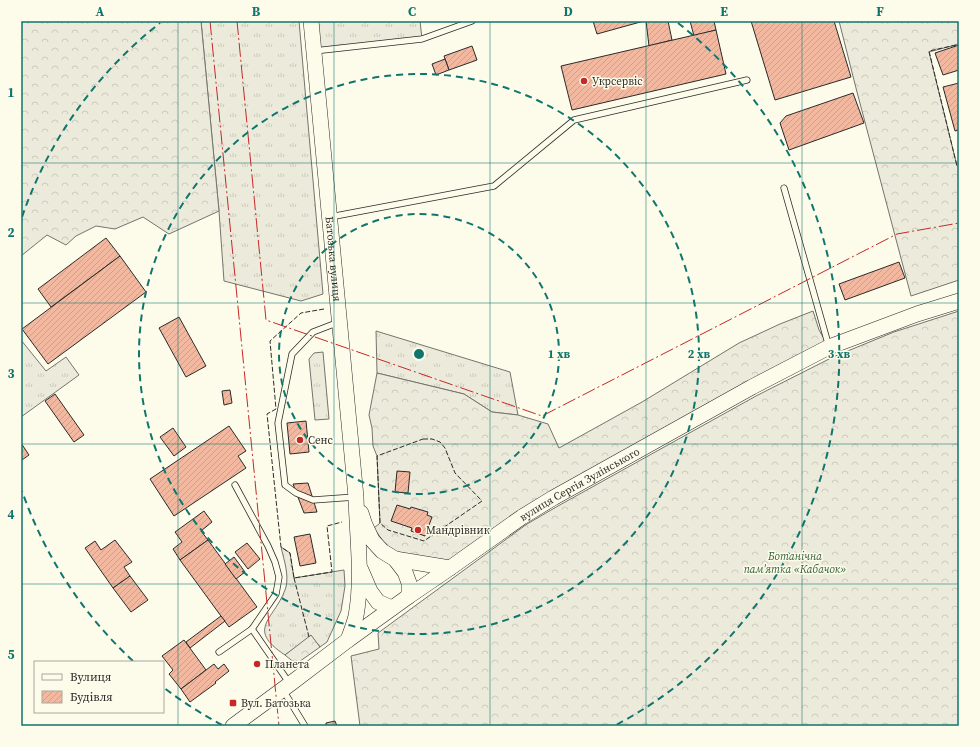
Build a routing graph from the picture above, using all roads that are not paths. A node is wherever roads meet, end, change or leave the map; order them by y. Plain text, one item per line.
1 (311, 21) edge
2 (472, 21) edge
3 (314, 51) junction
4 (747, 80) dead end
5 (784, 188) dead end
6 (330, 217) junction
7 (959, 301) edge
8 (339, 322) junction
9 (829, 347) junction
10 (235, 485) dead end
11 (356, 497) junction
12 (395, 559) junction
13 (360, 566) junction
14 (450, 568) junction
15 (409, 596) junction
16 (392, 608) junction
17 (252, 629) junction
18 (348, 640) junction
19 (219, 652) dead end
20 (286, 687) junction
21 (233, 726) edge
22 (305, 726) edge

1 - 3 street, Батозька вулиця
2 - 3 lane
3 - 6 street, Батозька вулиця
4 - 6 lane
5 - 9 lane
6 - 8 street, Батозька вулиця
7 - 9 street, вулиця Сергія Зулінського
8 - 11 street, Батозька вулиця
8 - 11 lane
9 - 14 street, вулиця Сергія Зулінського
10 - 17 lane
11 - 12 street, Батозька вулиця
11 - 13 street, Батозька вулиця
12 - 14 street, Батозька вулиця
12 - 15 street, Батозька вулиця
13 - 16 street, Батозька вулиця
13 - 18 street, Батозька вулиця
14 - 15 street, вулиця Сергія Зулінського
15 - 16 street, вулиця Сергія Зулінського
16 - 18 street, вулиця Сергія Зулінського
17 - 19 lane
17 - 20 lane
18 - 20 street, вулиця Сергія Зулінського
20 - 21 street, вулиця Сергія Зулінського
20 - 22 lane

